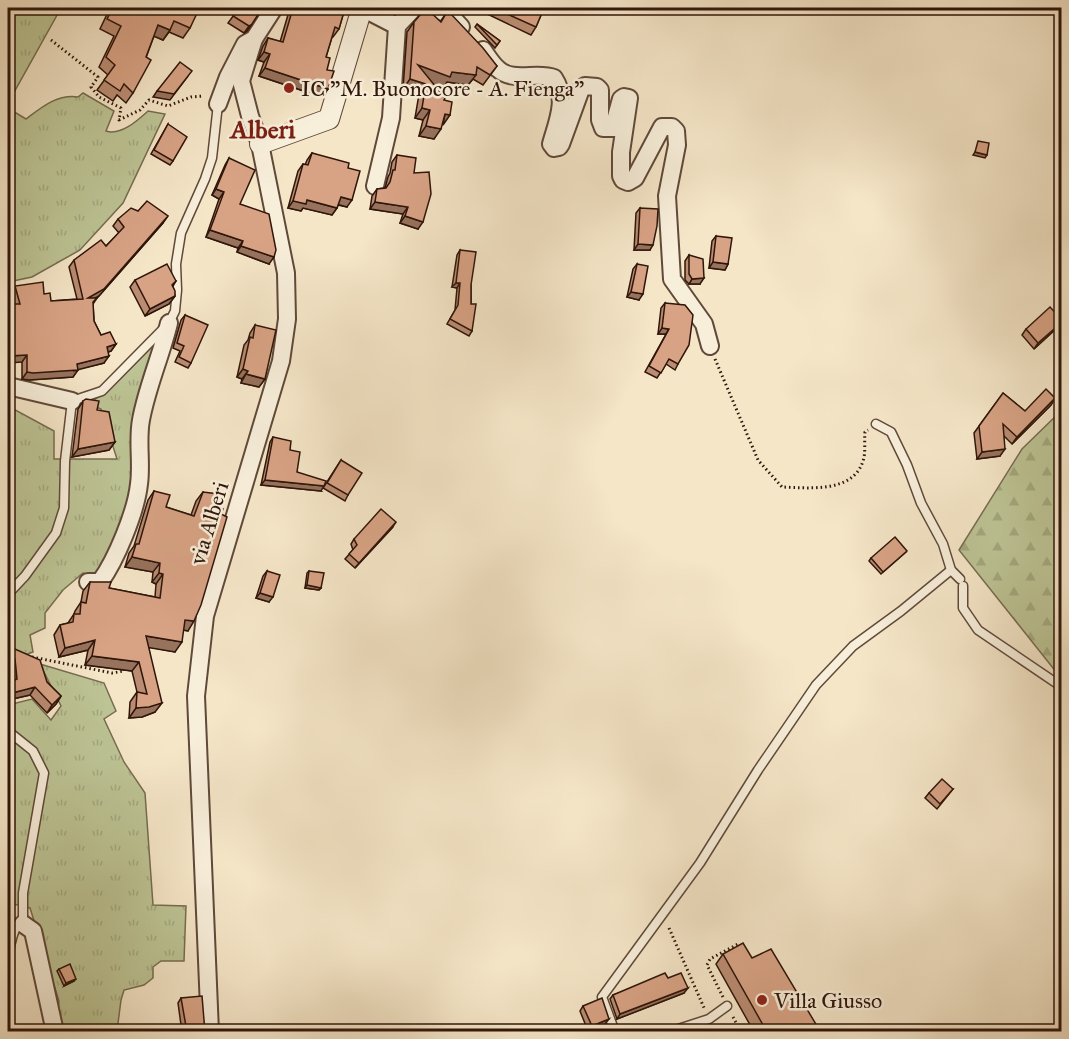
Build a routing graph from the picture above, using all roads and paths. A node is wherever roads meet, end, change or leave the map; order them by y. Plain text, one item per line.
1 (274, 8) edge
2 (362, 8) edge
3 (414, 8) edge
4 (433, 8) edge
5 (397, 26) junction
6 (254, 39) junction
7 (51, 40) dead end
8 (219, 100) junction
9 (260, 144) junction
10 (375, 186) dead end
11 (169, 323) junction
12 (710, 346) joint
13 (8, 386) edge
14 (72, 401) junction
15 (876, 424) joint
16 (8, 503) edge
17 (8, 515) edge
18 (951, 570) junction
19 (88, 582) edge
20 (8, 594) edge
21 (30, 657) edge
22 (124, 659) edge
23 (1062, 687) edge
24 (8, 731) edge
25 (23, 924) junction
26 (669, 928) dead end
27 (740, 943) edge
28 (727, 1006) junction
29 (709, 1019) junction
30 (8, 1032) edge
31 (55, 1032) edge
32 (210, 1032) edge
33 (615, 1032) edge
34 (669, 1032) edge
35 (741, 1032) edge

1 - 6 street, via Alberi
2 - 5 street
2 - 9 street
3 - 5 street
4 - 12 street
5 - 10 street
6 - 8 street, via Alberi
6 - 9 street, via Alberi
7 - 8 path
8 - 11 lane, via Alberi
9 - 32 street, via Alberi
11 - 14 lane, via Alberi
11 - 19 street
12 - 15 path
13 - 14 street
14 - 20 lane
15 - 18 lane
16 - 17 path
18 - 23 lane
18 - 33 lane
21 - 22 path
24 - 25 lane
25 - 30 lane
25 - 31 street
26 - 29 path
27 - 28 path
28 - 29 lane
28 - 35 path
29 - 34 lane

